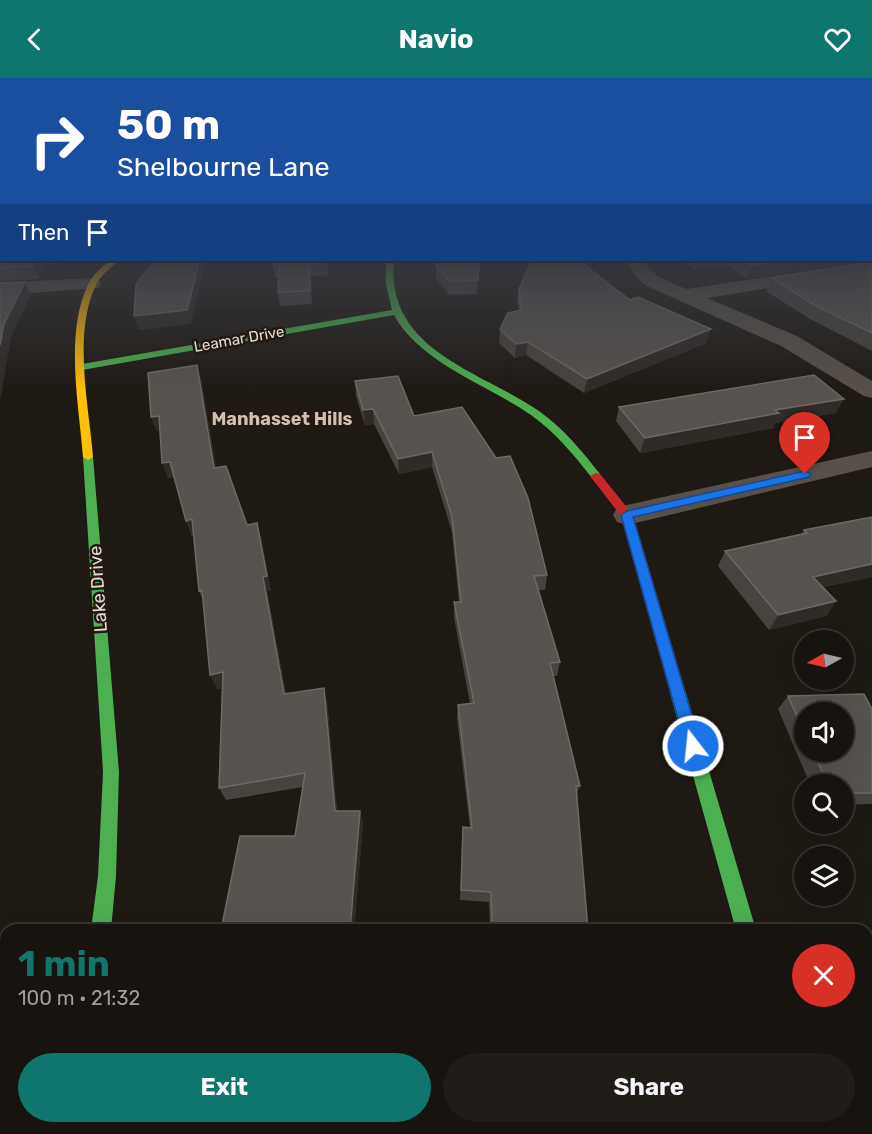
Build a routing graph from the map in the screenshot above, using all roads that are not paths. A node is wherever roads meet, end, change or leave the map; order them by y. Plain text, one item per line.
1 (89, 293) edge
2 (393, 293) edge
3 (684, 293) edge
4 (699, 293) edge
5 (688, 295) junction
6 (397, 312) junction
7 (82, 368) junction
8 (872, 391) edge
9 (872, 459) edge
10 (627, 515) junction
11 (101, 924) edge
12 (744, 924) edge

1 - 7 street, Lake Drive
2 - 6 street
3 - 5 street
4 - 5 street
5 - 8 street
6 - 7 street, Leamar Drive
6 - 10 street
7 - 11 street, Lake Drive
9 - 10 street
10 - 12 street

